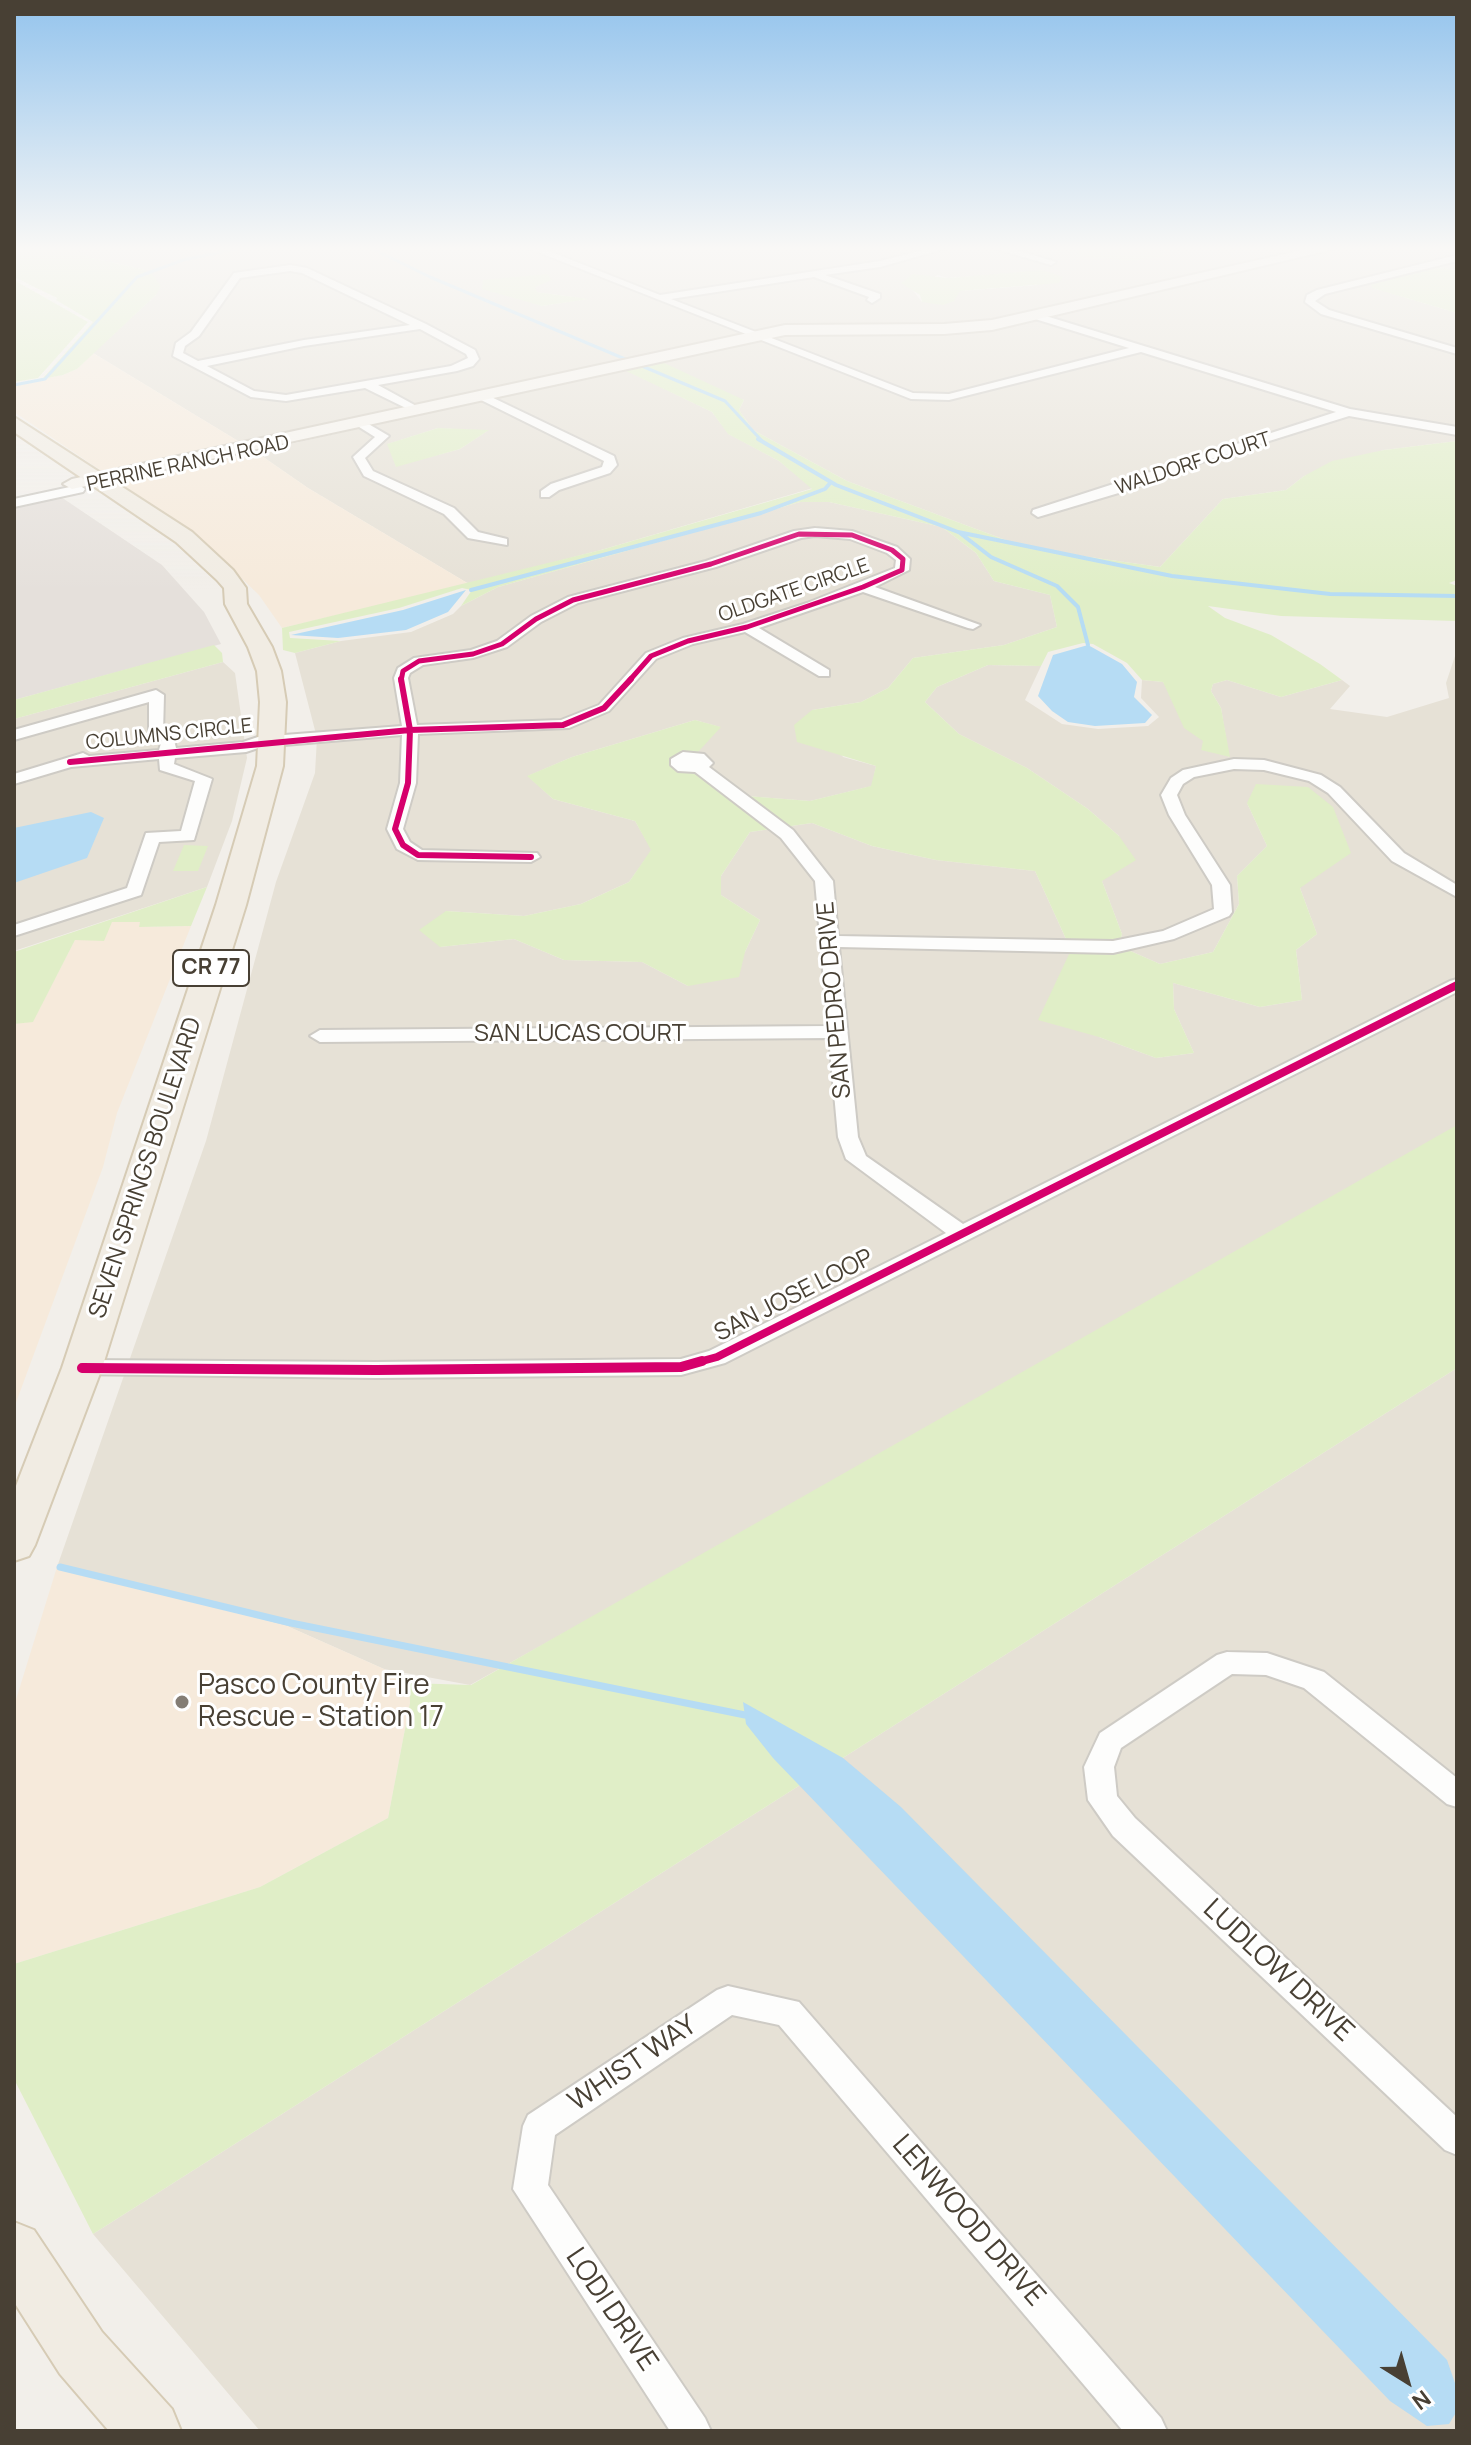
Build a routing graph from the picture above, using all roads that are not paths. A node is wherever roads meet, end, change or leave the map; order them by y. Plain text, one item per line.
1 (203, 363) edge
2 (470, 363) edge
3 (630, 363) edge
4 (821, 363) edge
5 (1085, 363) edge
6 (1194, 363) edge
7 (199, 364) joint
8 (365, 383) junction
9 (351, 386) junction
10 (481, 396) junction
11 (409, 412) junction
12 (1348, 412) junction
13 (14, 423) edge
14 (360, 423) junction
15 (1457, 431) edge
16 (14, 443) edge
17 (88, 484) junction
18 (545, 494) dead end
19 (14, 500) edge
20 (1038, 513) dead end
21 (502, 542) dead end
22 (863, 587) junction
23 (236, 604) junction
24 (973, 625) dead end
25 (747, 627) junction
26 (824, 673) dead end
27 (410, 730) junction
28 (14, 735) edge
29 (265, 741) junction
30 (164, 742) junction
31 (699, 767) dead end
32 (14, 779) edge
33 (531, 857) dead end
34 (1457, 892) edge
35 (14, 931) edge
36 (831, 941) junction
37 (1457, 985) edge
38 (840, 1032) junction
39 (320, 1036) dead end
40 (962, 1234) junction
41 (82, 1368) junction
42 (14, 1545) edge
43 (1457, 1795) edge
44 (788, 2012) joint
45 (1457, 2139) edge
46 (530, 2189) joint
47 (17, 2264) edge
48 (150, 2431) edge
49 (692, 2431) edge
50 (1148, 2431) edge

1 - 7 street
2 - 8 street
3 - 10 street, PERRINE RANCH ROAD
4 - 5 street
6 - 12 street
7 - 9 street
8 - 9 street
8 - 11 street
9 - 11 street
10 - 11 street, PERRINE RANCH ROAD
10 - 18 street
11 - 14 street, PERRINE RANCH ROAD
12 - 15 street
12 - 20 street, WALDORF COURT
13 - 17 main road, SEVEN SPRINGS BOULEVARD / CR 77
14 - 17 street, PERRINE RANCH ROAD
14 - 21 street
16 - 17 main road, SEVEN SPRINGS BOULEVARD / CR 77
17 - 19 street, PERRINE RANCH ROAD
17 - 23 main road, SEVEN SPRINGS BOULEVARD / CR 77
17 - 23 main road, SEVEN SPRINGS BOULEVARD / CR 77
22 - 24 street
22 - 25 street, OLDGATE CIRCLE
22 - 27 street, OLDGATE CIRCLE
23 - 29 main road, SEVEN SPRINGS BOULEVARD / CR 77
25 - 26 street
25 - 27 street, OLDGATE CIRCLE
27 - 29 street, OLDGATE CIRCLE
27 - 33 street
28 - 30 street
29 - 30 street, COLUMNS CIRCLE
29 - 41 main road, SEVEN SPRINGS BOULEVARD / CR 77
30 - 32 street, COLUMNS CIRCLE
30 - 35 street, COLUMNS CIRCLE
31 - 36 street, SAN PEDRO DRIVE
34 - 36 street
36 - 38 street, SAN PEDRO DRIVE
37 - 40 street, SAN JOSE LOOP
38 - 39 street, SAN LUCAS COURT
38 - 40 street, SAN PEDRO DRIVE
40 - 41 street, SAN JOSE LOOP
41 - 42 main road, SEVEN SPRINGS BOULEVARD / CR 77
43 - 45 street, LUDLOW DRIVE
44 - 46 street, WHIST WAY
44 - 50 street, LENWOOD DRIVE
46 - 49 street, LODI DRIVE
47 - 48 main road

